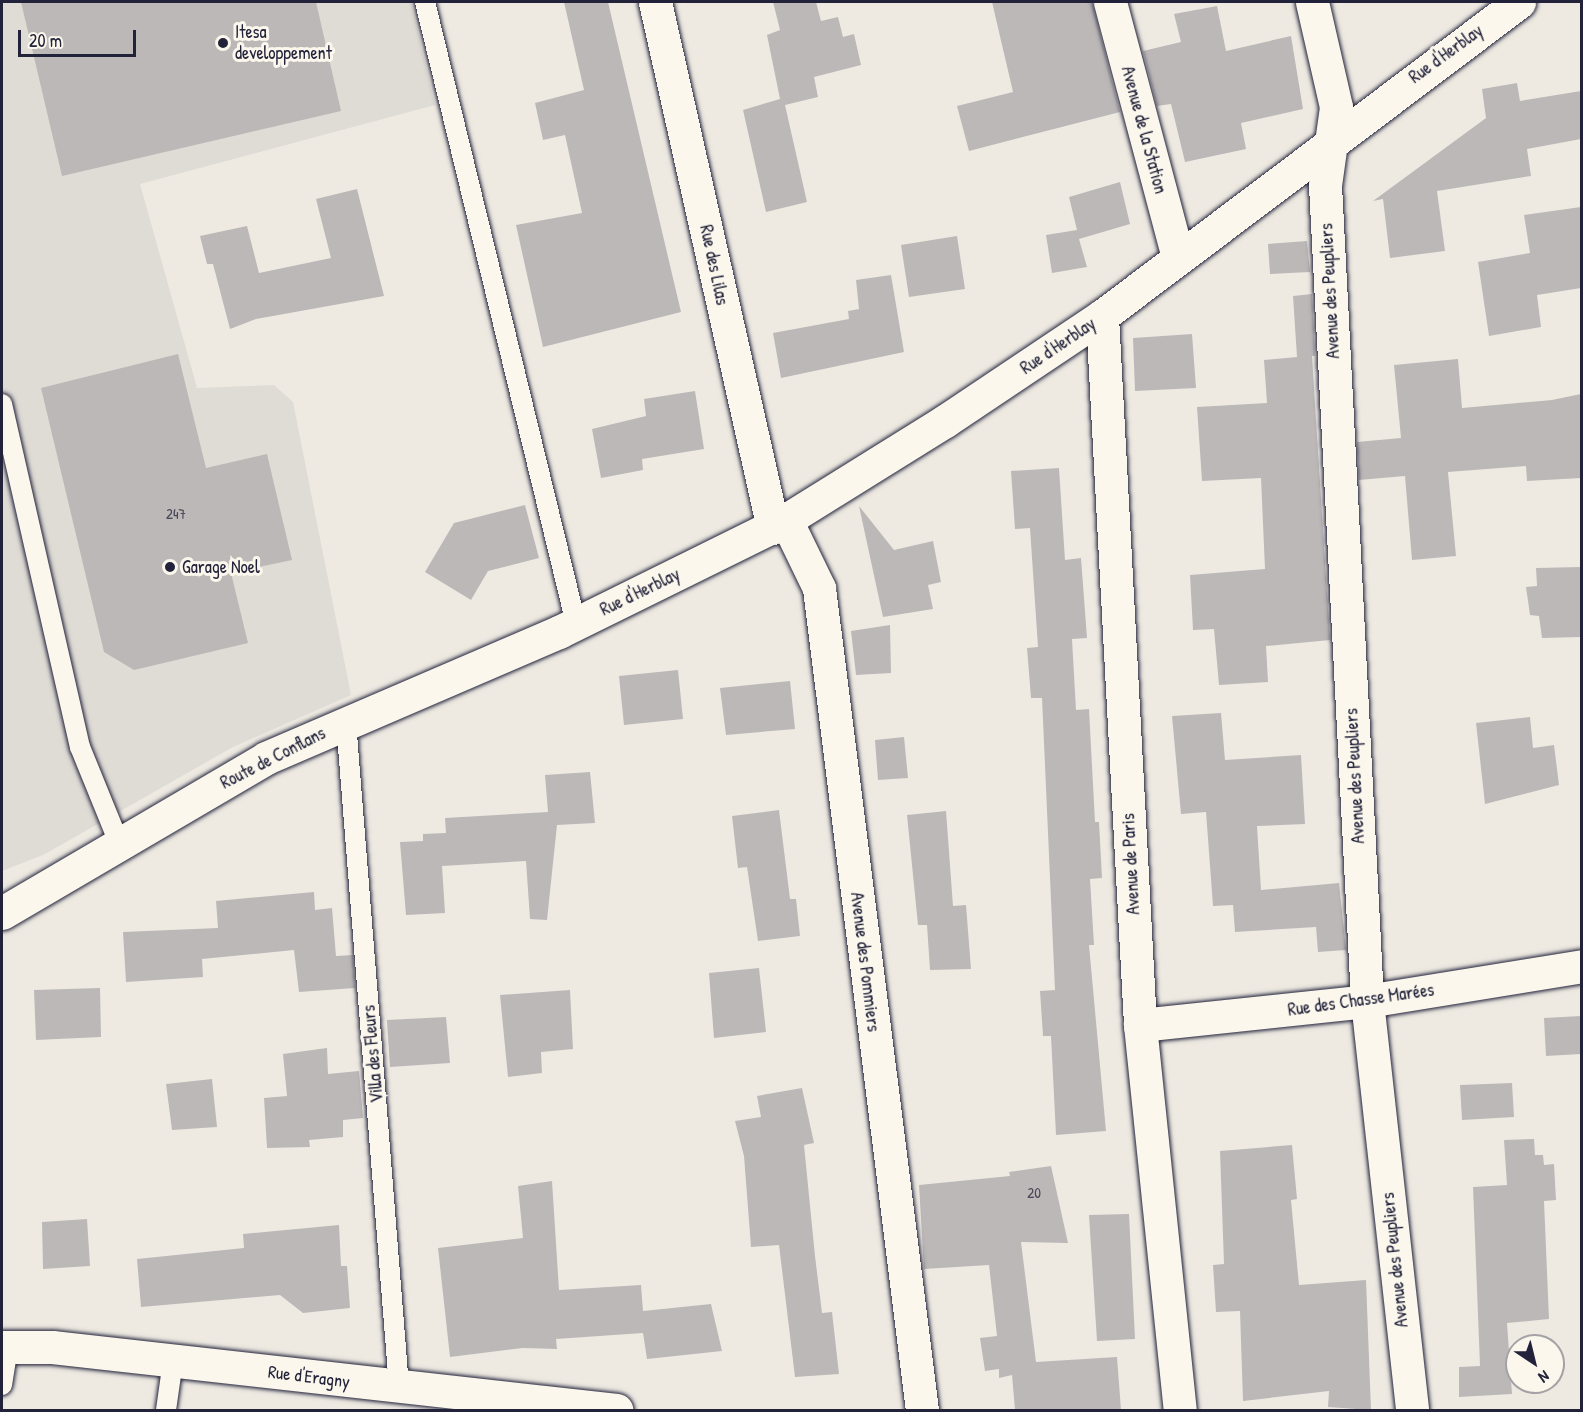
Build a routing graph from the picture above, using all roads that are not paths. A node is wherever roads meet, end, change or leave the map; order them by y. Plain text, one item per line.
1 (425, 2) edge
2 (655, 2) edge
3 (1110, 2) edge
4 (1312, 2) edge
5 (1517, 2) edge
6 (1330, 140) junction
7 (1178, 258) junction
8 (1102, 316) junction
9 (2, 404) edge
10 (780, 524) junction
11 (567, 628) junction
12 (346, 722) junction
13 (119, 843) junction
14 (2, 913) edge
15 (1581, 966) edge
16 (1367, 1001) junction
17 (1140, 1025) junction
18 (5, 1346) edge
19 (172, 1361) junction
20 (2, 1385) edge
21 (399, 1387) junction
22 (508, 1405) edge
23 (166, 1410) edge
24 (616, 1410) edge
25 (921, 1410) edge
26 (1180, 1410) edge
27 (1412, 1410) edge

1 - 11 lane
2 - 10 street, Rue des Lilas
3 - 7 street, Avenue de la Station
4 - 6 street, Avenue des Peupliers
5 - 6 street, Rue d'Herblay
6 - 7 street, Rue d'Herblay
6 - 16 street, Avenue des Peupliers
7 - 8 street, Rue d'Herblay
8 - 10 street, Rue d'Herblay
8 - 17 street, Avenue de Paris
9 - 13 lane
10 - 11 street, Rue d'Herblay
10 - 25 street, Avenue des Pommiers
11 - 12 street, Route de Conflans
12 - 13 street, Route de Conflans
12 - 21 lane, Villa des Fleurs
13 - 14 street, Route de Conflans
15 - 16 street, Rue des Chasse Marées
16 - 17 street, Rue des Chasse Marées
16 - 27 street, Avenue des Peupliers
17 - 26 street, Avenue de Paris
18 - 19 street, Rue d'Eragny
18 - 20 lane
19 - 21 street, Rue d'Eragny
19 - 23 lane
21 - 22 street, Rue d'Eragny
22 - 24 street, Rue d'Eragny

